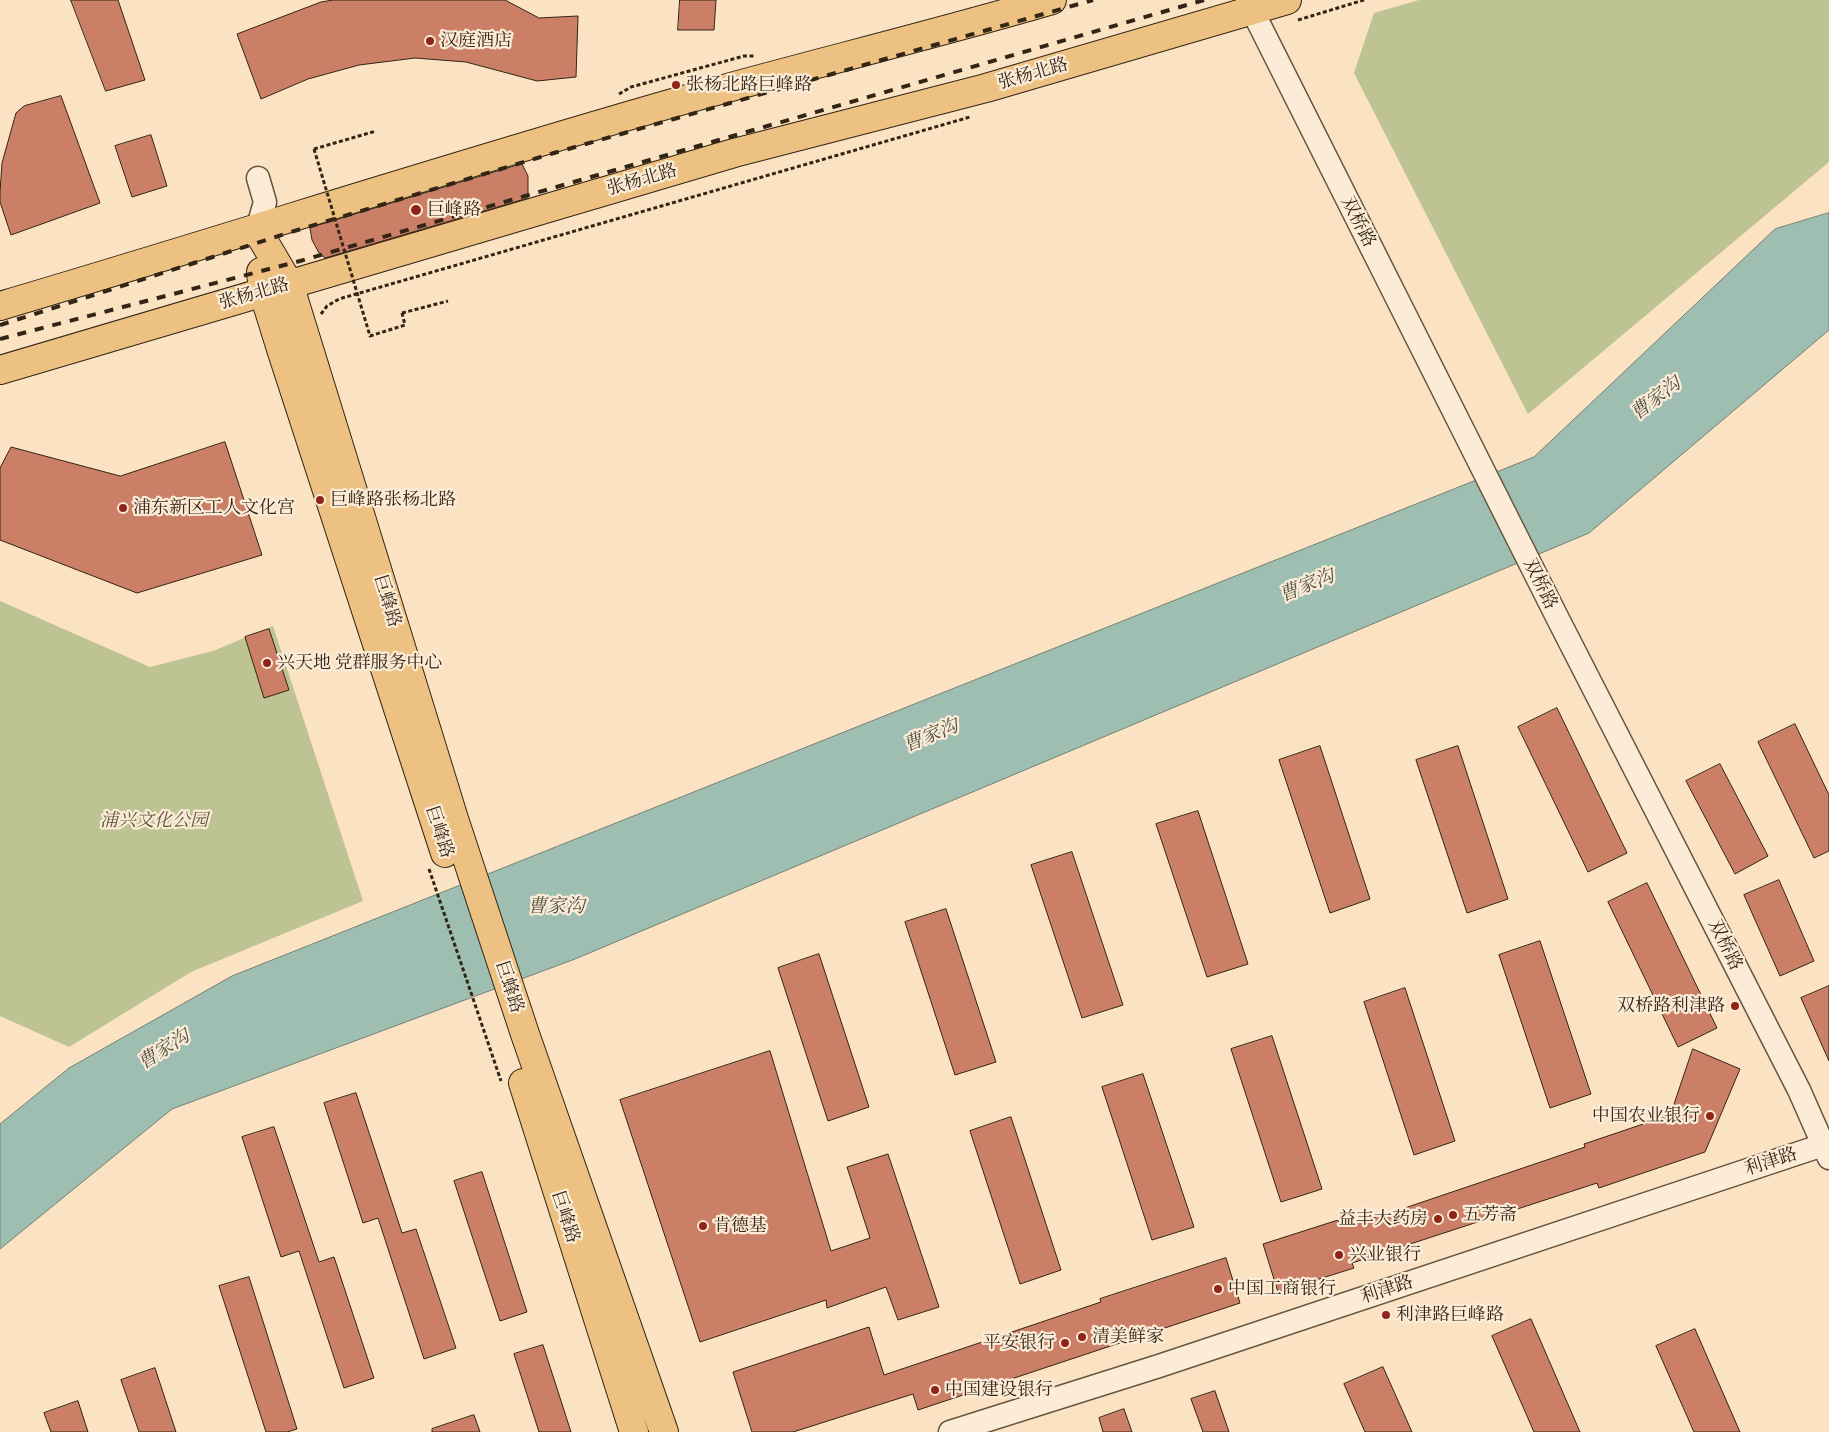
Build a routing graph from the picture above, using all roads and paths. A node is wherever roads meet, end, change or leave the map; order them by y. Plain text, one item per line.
1 (1052, 0) edge
2 (1364, 0) edge
3 (1249, 5) edge
4 (1291, 10) edge
5 (978, 114) dead end
6 (376, 131) dead end
7 (258, 178) dead end
8 (257, 230) junction
9 (289, 284) junction
10 (263, 291) junction
11 (448, 301) dead end
12 (0, 306) edge
13 (319, 317) dead end
14 (0, 370) edge
15 (445, 822) junction
16 (426, 859) dead end
17 (507, 1040) junction
18 (1826, 1151) edge
19 (634, 1432) edge
20 (664, 1432) edge
21 (950, 1432) edge

1 - 8 main road
2 - 4 path
3 - 4 main road, 张杨北路
3 - 9 main road, 张杨北路
3 - 18 street, 双桥路
5 - 13 path
6 - 11 path, bridge
7 - 8 street
8 - 9 main road, 巨蜂路
8 - 10 main road, 巨峰路
8 - 12 main road
9 - 10 main road, 张杨北路
9 - 15 main road, 巨蜂路
10 - 14 main road, 张杨北路
10 - 15 main road, 巨峰路
15 - 17 main road, 巨峰路
16 - 17 path
17 - 19 main road, 巨峰路
17 - 20 main road, 巨峰路
18 - 21 street, 利津路

